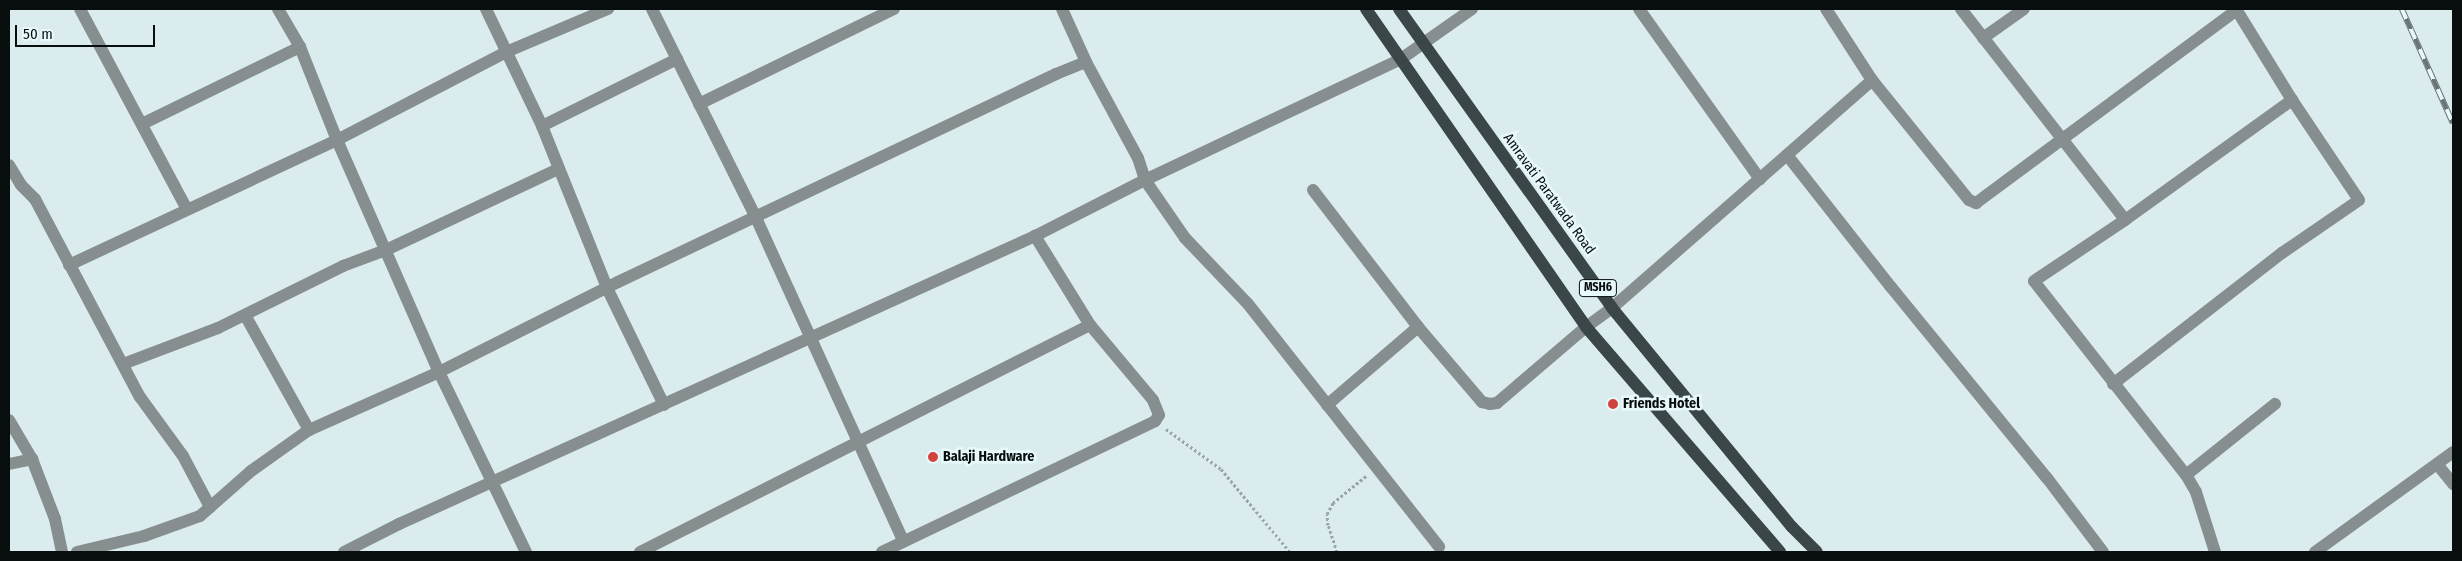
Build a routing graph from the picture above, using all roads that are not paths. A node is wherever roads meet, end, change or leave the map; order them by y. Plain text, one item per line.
1 (80, 9) edge
2 (278, 9) edge
3 (486, 9) edge
4 (608, 9) edge
5 (652, 9) edge
6 (894, 9) edge
7 (1062, 9) edge
8 (1366, 9) edge
9 (1399, 9) edge
10 (1472, 9) edge
11 (1639, 9) edge
12 (1826, 9) edge
13 (1961, 9) edge
14 (2024, 9) edge
15 (2236, 10) edge
16 (1983, 38) junction
17 (1422, 43) junction
18 (300, 48) junction
19 (506, 52) junction
20 (677, 59) junction
21 (1401, 59) junction
22 (1086, 62) junction
23 (1872, 80) junction
24 (2292, 100) junction
25 (699, 104) junction
26 (142, 124) junction
27 (542, 126) junction
28 (2063, 138) junction
29 (337, 140) junction
30 (1787, 155) junction
31 (9, 165) edge
32 (558, 169) junction
33 (1760, 178) junction
34 (1146, 180) junction
35 (21, 185) junction
36 (9, 189) edge
37 (1313, 190) dead end
38 (188, 210) junction
39 (756, 217) junction
40 (2125, 220) junction
41 (1035, 236) junction
42 (386, 250) junction
43 (69, 265) junction
44 (607, 288) junction
45 (1612, 308) junction
46 (246, 315) junction
47 (1090, 325) junction
48 (1418, 327) junction
49 (1586, 327) junction
50 (810, 336) junction
51 (123, 364) junction
52 (439, 372) junction
53 (2114, 384) junction
54 (2275, 404) dead end
55 (664, 405) junction
56 (1327, 405) junction
57 (9, 420) edge
58 (309, 430) junction
59 (858, 442) junction
60 (2453, 452) edge
61 (32, 458) junction
62 (9, 464) edge
63 (2437, 464) junction
64 (2186, 475) junction
65 (492, 482) junction
66 (2453, 484) edge
67 (210, 507) junction
68 (904, 541) junction
69 (1439, 547) dead end
70 (62, 552) edge
71 (77, 552) edge
72 (344, 552) edge
73 (526, 552) edge
74 (640, 552) edge
75 (882, 552) edge
76 (1780, 552) edge
77 (1816, 552) edge
78 (2103, 552) edge
79 (2215, 552) edge
80 (2315, 552) edge

1 - 26 street
2 - 18 street
3 - 19 street
4 - 19 street
5 - 20 street
6 - 25 street
7 - 22 street
8 - 21 main road, MSH6
9 - 17 main road, Amravati Paratwada Road / MSH6
10 - 17 street
11 - 33 street
12 - 23 street
13 - 16 street
14 - 16 street
15 - 24 street
15 - 28 street
16 - 28 street
17 - 21 street
17 - 45 main road, Amravati Paratwada Road / MSH6
18 - 26 street
18 - 29 street
19 - 27 street
19 - 29 street
20 - 25 street
20 - 27 street
21 - 34 street
21 - 49 main road, MSH6
22 - 34 street
22 - 39 street
23 - 28 street
23 - 30 street
24 - 40 street
24 - 53 street
25 - 39 street
26 - 38 street
27 - 32 street
28 - 40 street
29 - 38 street
29 - 42 street
30 - 33 street
30 - 78 street
31 - 35 street
32 - 42 street
32 - 44 street
33 - 45 street
34 - 41 street
34 - 56 street
35 - 36 street
35 - 43 street
37 - 48 street
38 - 43 street
39 - 44 street
39 - 50 street
40 - 53 street
41 - 47 street
41 - 50 street
42 - 46 street
42 - 52 street
43 - 51 street
44 - 52 street
44 - 55 street
45 - 49 street
45 - 77 main road, Amravati Paratwada Road / MSH6
46 - 51 street
46 - 58 street
47 - 59 street
47 - 68 street
48 - 49 street
48 - 56 street
49 - 76 main road, MSH6
50 - 55 street
50 - 59 street
51 - 67 street
52 - 58 street
52 - 65 street
53 - 64 street
54 - 64 street
55 - 65 street
56 - 69 street
57 - 61 street
58 - 67 street
59 - 68 street
59 - 74 street
60 - 63 street
61 - 62 street
61 - 70 street
63 - 66 street
63 - 80 street
64 - 79 street
65 - 72 street
65 - 73 street
67 - 71 street
68 - 75 street

